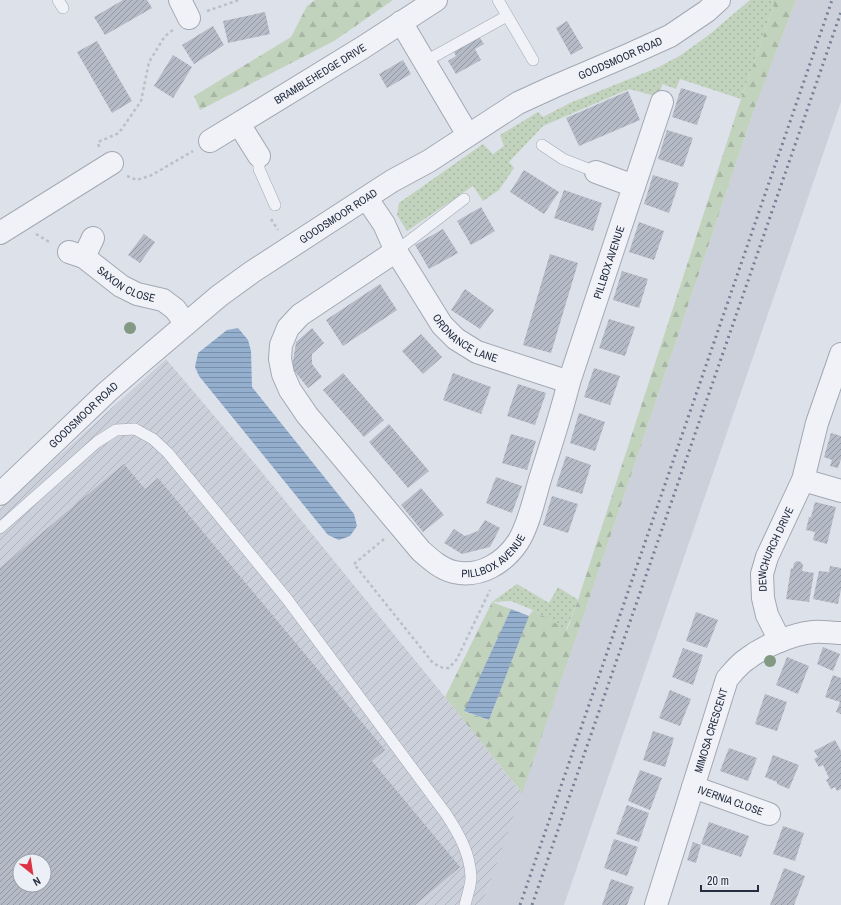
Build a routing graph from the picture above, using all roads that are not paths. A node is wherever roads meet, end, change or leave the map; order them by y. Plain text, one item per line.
1 (436, 0) edge
2 (498, 0) edge
3 (719, 0) edge
4 (507, 16) junction
5 (401, 22) junction
6 (533, 60) dead end
7 (424, 62) junction
8 (662, 102) dead end
9 (239, 124) junction
10 (468, 135) junction
11 (210, 141) road end
12 (542, 144) dead end
13 (259, 156) joint
14 (107, 165) road end
15 (596, 172) joint
16 (634, 186) junction
17 (367, 199) junction
18 (464, 199) dead end
19 (275, 205) dead end
20 (1, 231) edge
21 (82, 249) road end
22 (396, 251) junction
23 (186, 324) junction
24 (841, 354) edge
25 (569, 382) junction
26 (803, 480) junction
27 (841, 491) edge
28 (0, 494) edge
29 (0, 528) edge
30 (841, 633) edge
31 (780, 641) junction
32 (693, 787) junction
33 (769, 814) dead end
34 (465, 905) edge
35 (656, 905) edge

1 - 5 street, BRAMBLEHEDGE DRIVE
2 - 4 lane
3 - 10 street, GOODSMOOR ROAD
4 - 6 lane
4 - 7 lane
5 - 7 street
5 - 9 street, BRAMBLEHEDGE DRIVE
7 - 10 street
8 - 16 street, PILLBOX AVENUE
9 - 11 street, BRAMBLEHEDGE DRIVE
9 - 13 street
10 - 17 street, GOODSMOOR ROAD
12 - 15 lane
13 - 19 lane
14 - 20 street
15 - 16 street
16 - 25 street, PILLBOX AVENUE
17 - 22 street, ORDNANCE LANE
17 - 23 street, GOODSMOOR ROAD
18 - 22 lane
21 - 23 street, SAXON CLOSE
22 - 25 street, ORDNANCE LANE
22 - 25 street, PILLBOX AVENUE
23 - 28 street, GOODSMOOR ROAD
24 - 26 street, DEWCHURCH DRIVE
26 - 27 street
26 - 31 street, DEWCHURCH DRIVE
29 - 34 lane
30 - 31 street, MIMOSA CRESCENT
31 - 32 street, MIMOSA CRESCENT
32 - 33 street, IVERNIA CLOSE
32 - 35 street, MIMOSA CRESCENT

